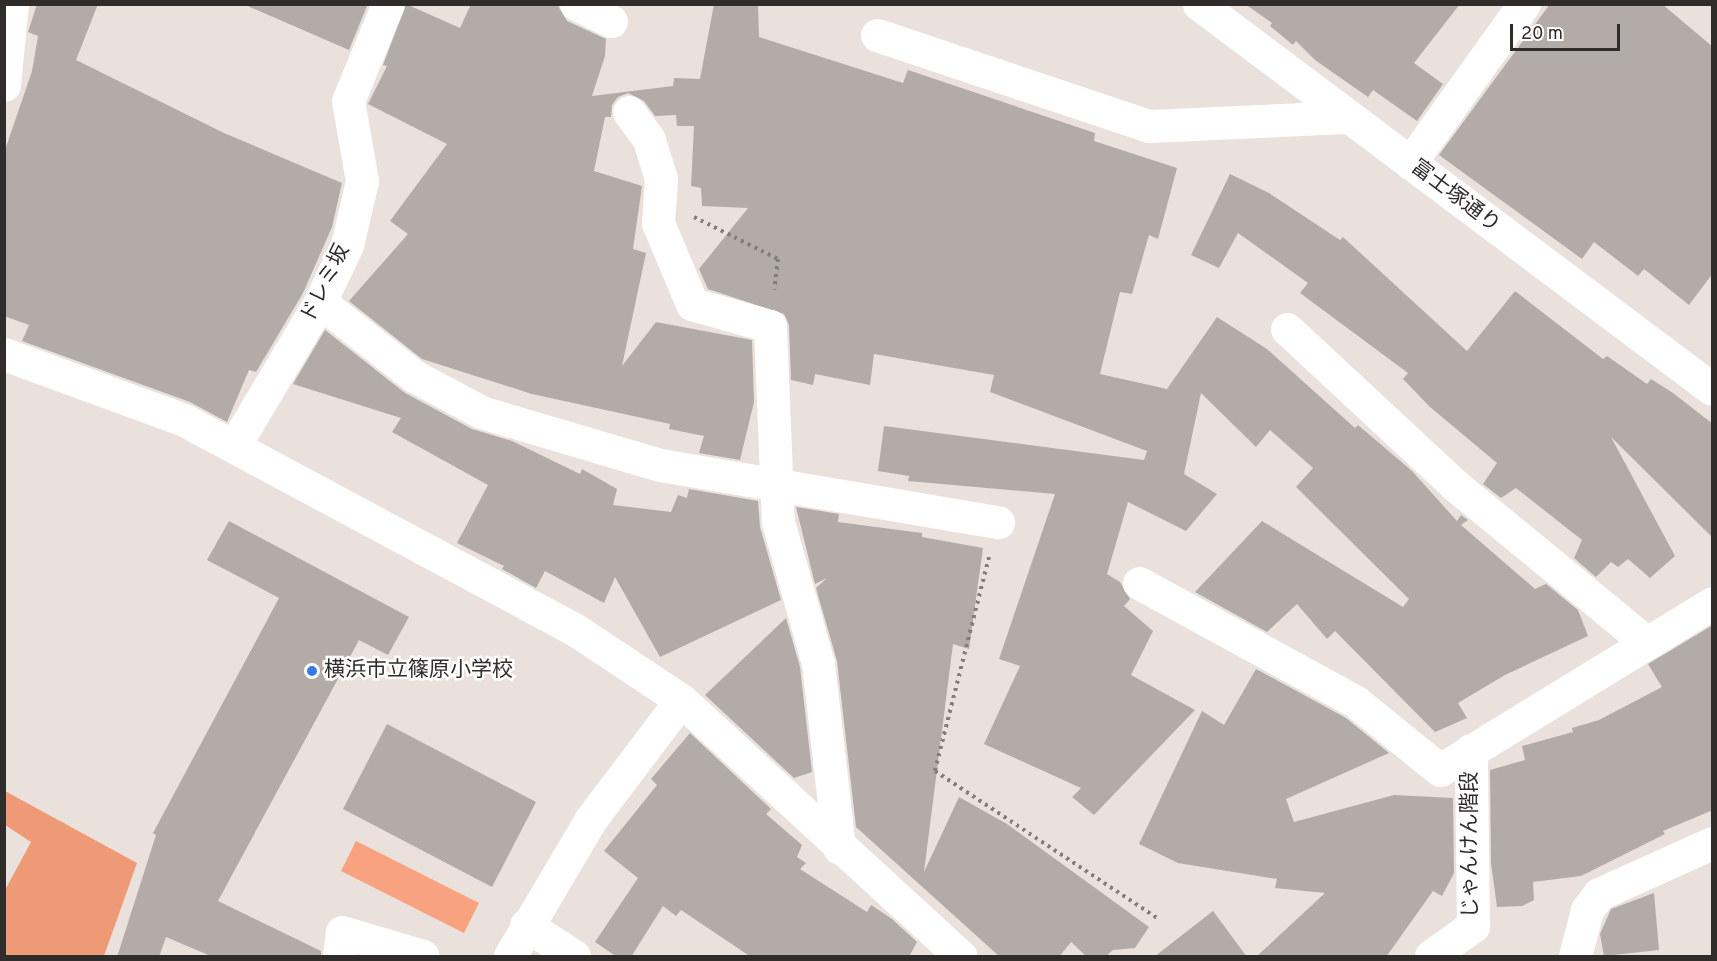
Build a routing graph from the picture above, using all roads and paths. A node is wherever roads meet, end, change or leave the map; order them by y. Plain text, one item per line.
1 (12, 4) edge
2 (388, 4) edge
3 (576, 4) edge
4 (1199, 4) edge
5 (1524, 4) edge
6 (611, 21) dead end
7 (877, 34) dead end
8 (4, 85) edge
9 (629, 112) dead end
10 (1350, 117) junction
11 (1410, 163) junction
12 (660, 200) junction
13 (778, 259) dead end
14 (320, 302) junction
15 (1287, 328) dead end
16 (4, 354) edge
17 (1713, 389) edge
18 (234, 446) junction
19 (775, 484) junction
20 (998, 522) joint
21 (1139, 583) dead end
22 (1713, 603) edge
23 (1646, 642) junction
24 (681, 700) junction
25 (1472, 750) junction
26 (1713, 843) edge
27 (839, 848) junction
28 (1159, 920) dead end
29 (526, 925) junction
30 (1578, 944) edge
31 (947, 952) edge
32 (339, 957) edge
33 (423, 957) edge
34 (510, 957) edge
35 (574, 957) edge
36 (1431, 957) edge

1 - 8 street
2 - 14 street, ドレミ坂
3 - 6 street
4 - 10 street, 富士塚通り
5 - 11 street
7 - 10 street
9 - 12 street
10 - 11 street, 富士塚通り
11 - 17 street, 富士塚通り
12 - 13 path
12 - 19 street
14 - 18 street, ドレミ坂
14 - 19 street
15 - 23 street
16 - 18 street
18 - 24 street
19 - 20 street
19 - 27 street
20 - 28 path
21 - 25 street
22 - 23 street
23 - 25 street
24 - 27 street
24 - 29 street
25 - 36 street, じゃんけん階段
26 - 30 street
27 - 31 street
29 - 34 street
29 - 35 street
32 - 33 street

